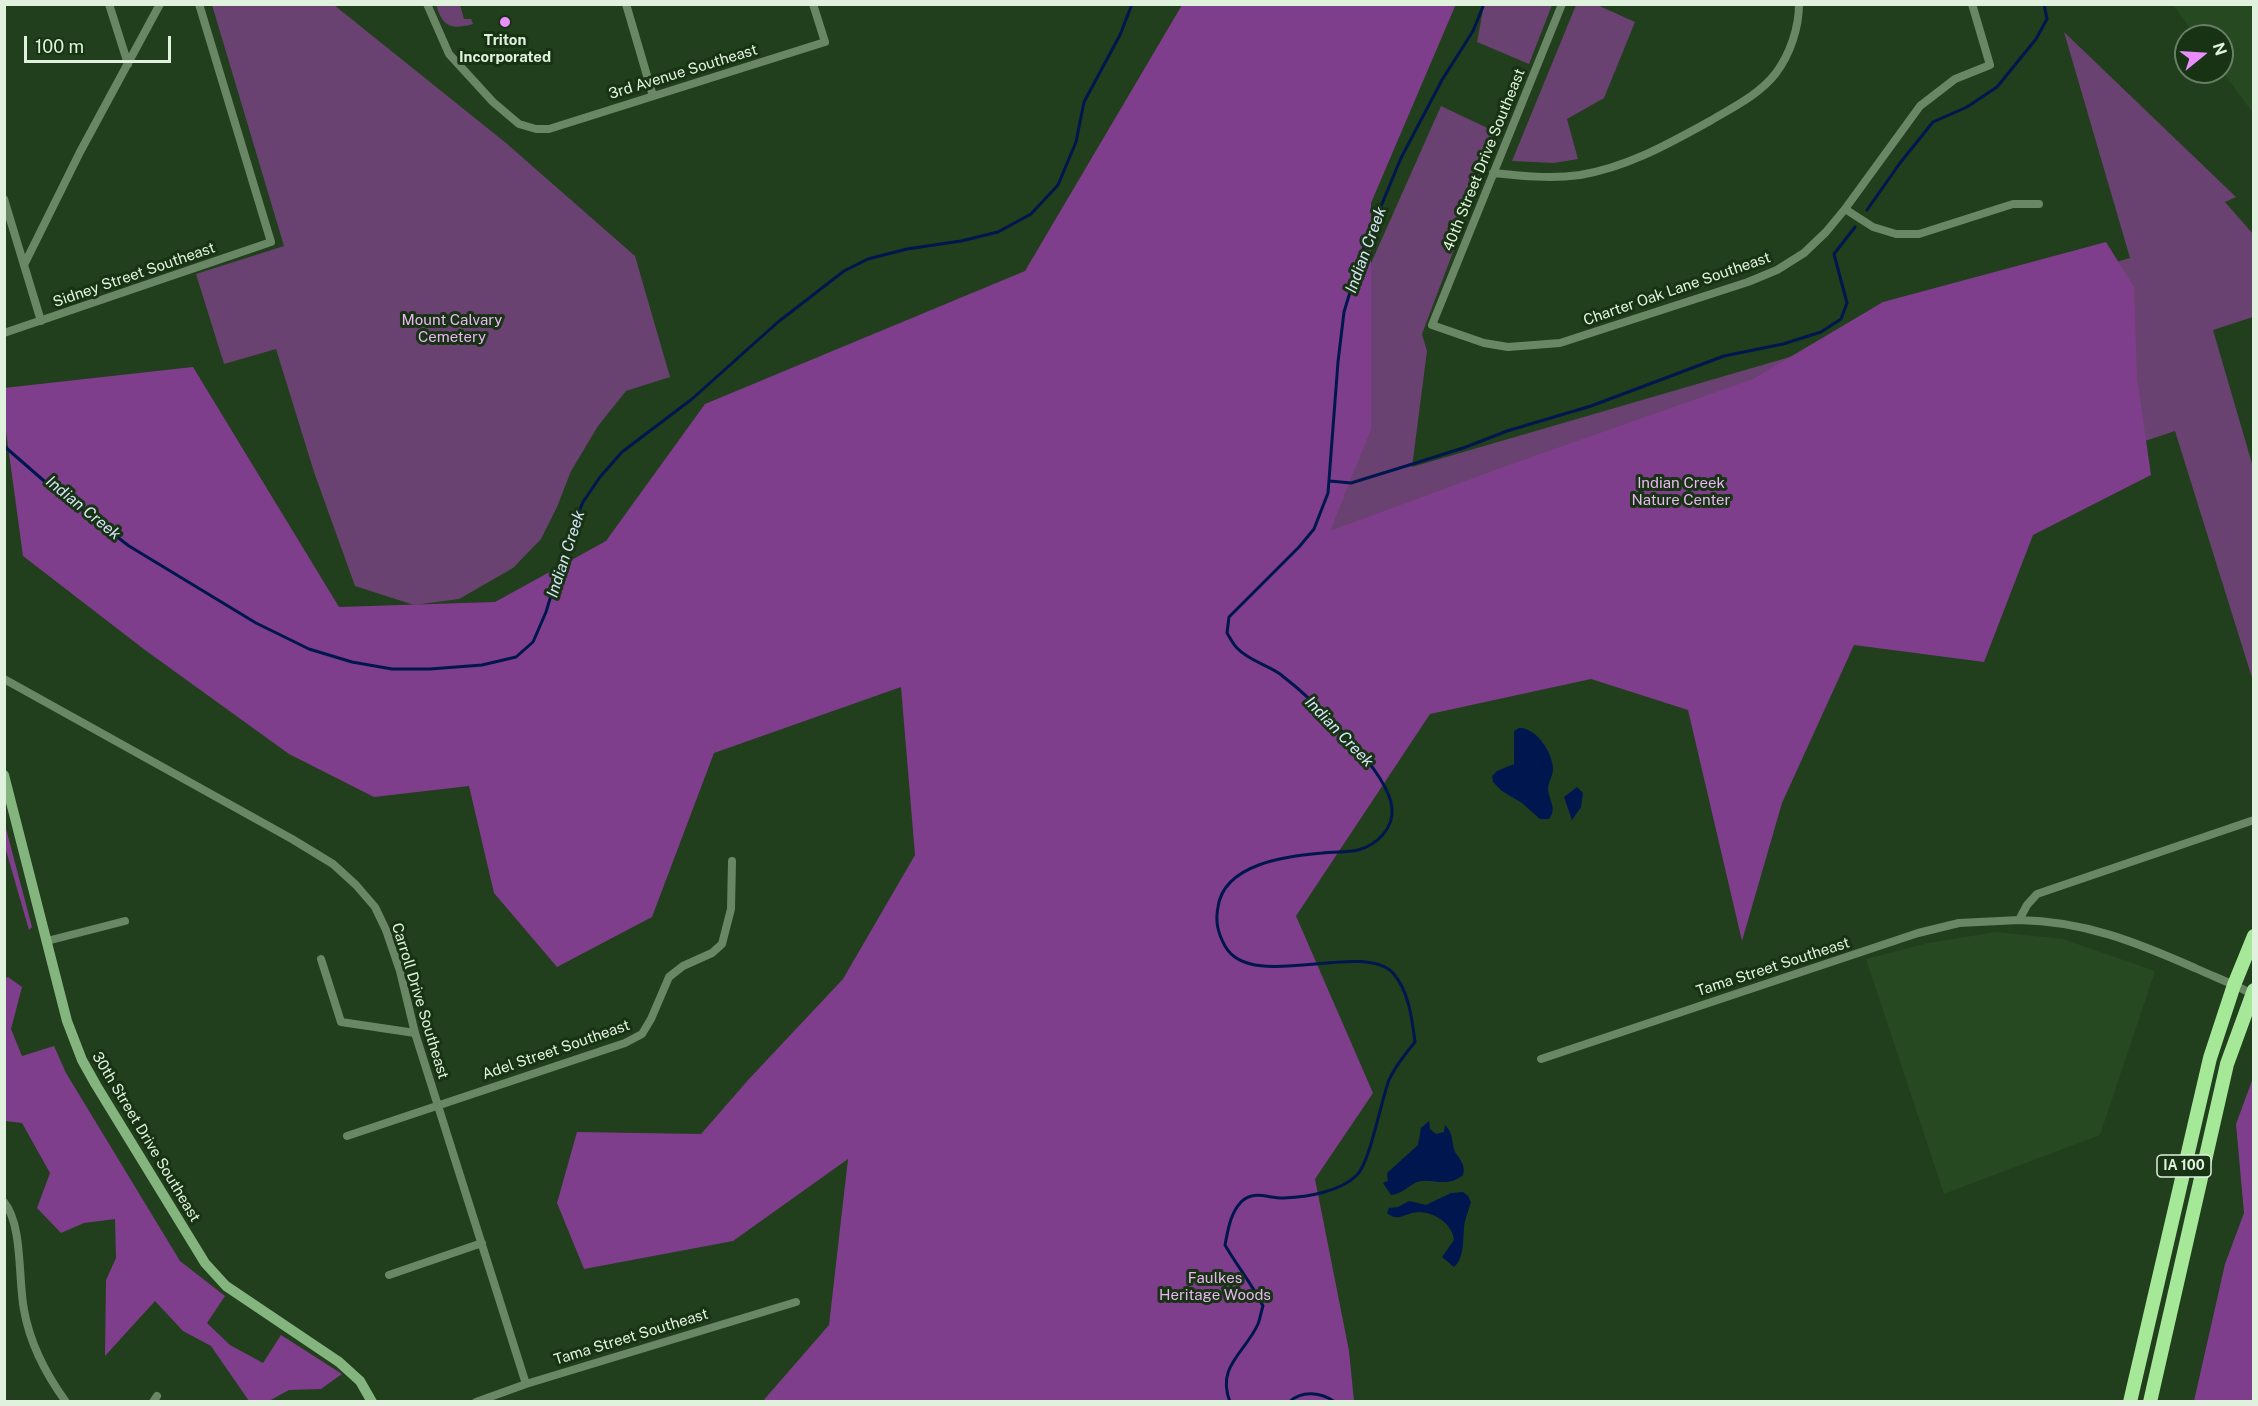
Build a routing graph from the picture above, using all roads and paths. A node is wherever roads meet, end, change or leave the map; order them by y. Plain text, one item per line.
1 (109, 4) edge
2 (160, 4) edge
3 (199, 4) edge
4 (427, 4) edge
5 (626, 4) edge
6 (813, 4) edge
7 (1562, 4) edge
8 (1799, 4) edge
9 (1972, 4) edge
10 (128, 64) junction
11 (653, 96) junction
12 (1493, 173) junction
13 (4, 199) edge
14 (2039, 204) dead end
15 (1845, 209) junction
16 (24, 265) junction
17 (41, 321) junction
18 (1432, 325) joint
19 (4, 333) edge
20 (4, 679) edge
21 (4, 775) edge
22 (2253, 820) edge
23 (732, 861) dead end
24 (2019, 920) junction
25 (125, 921) dead end
26 (2253, 936) edge
27 (47, 941) junction
28 (321, 958) dead end
29 (2234, 985) junction
30 (2253, 993) edge
31 (415, 1033) junction
32 (1541, 1059) dead end
33 (438, 1105) junction
34 (347, 1136) dead end
35 (4, 1202) edge
36 (482, 1243) junction
37 (389, 1275) dead end
38 (796, 1302) dead end
39 (526, 1384) junction
40 (66, 1401) edge
41 (372, 1401) edge
42 (476, 1401) edge
43 (2130, 1401) edge
44 (2150, 1401) edge

1 - 10 street
2 - 10 street
3 - 17 street, Sidney Street Southeast
4 - 11 street, 3rd Avenue Southeast
5 - 11 street
6 - 11 street, 3rd Avenue Southeast
7 - 12 street, 40th Street Drive Southeast
8 - 12 street
9 - 15 street, Charter Oak Lane Southeast
10 - 16 street
12 - 18 street, 40th Street Drive Southeast
13 - 16 street
14 - 15 street
15 - 18 street, Charter Oak Lane Southeast
16 - 17 street
17 - 19 street, Sidney Street Southeast
20 - 31 street, Carroll Drive Southeast
21 - 27 main road, 30th Street Drive Southeast
22 - 24 street
23 - 33 street, Adel Street Southeast
24 - 29 street, Tama Street Southeast
24 - 32 street, Tama Street Southeast
25 - 27 street
26 - 29 highway, IA 100
27 - 41 main road, 30th Street Drive Southeast
28 - 31 street
29 - 30 street, Tama Street Southeast
29 - 43 highway, IA 100
30 - 44 highway, IA 100
31 - 33 street, Carroll Drive Southeast
33 - 34 street, Adel Street Southeast
33 - 36 street, Carroll Drive Southeast
35 - 40 street
36 - 37 street
36 - 39 street, Carroll Drive Southeast
38 - 39 street, Tama Street Southeast
39 - 42 street, Tama Street Southeast

